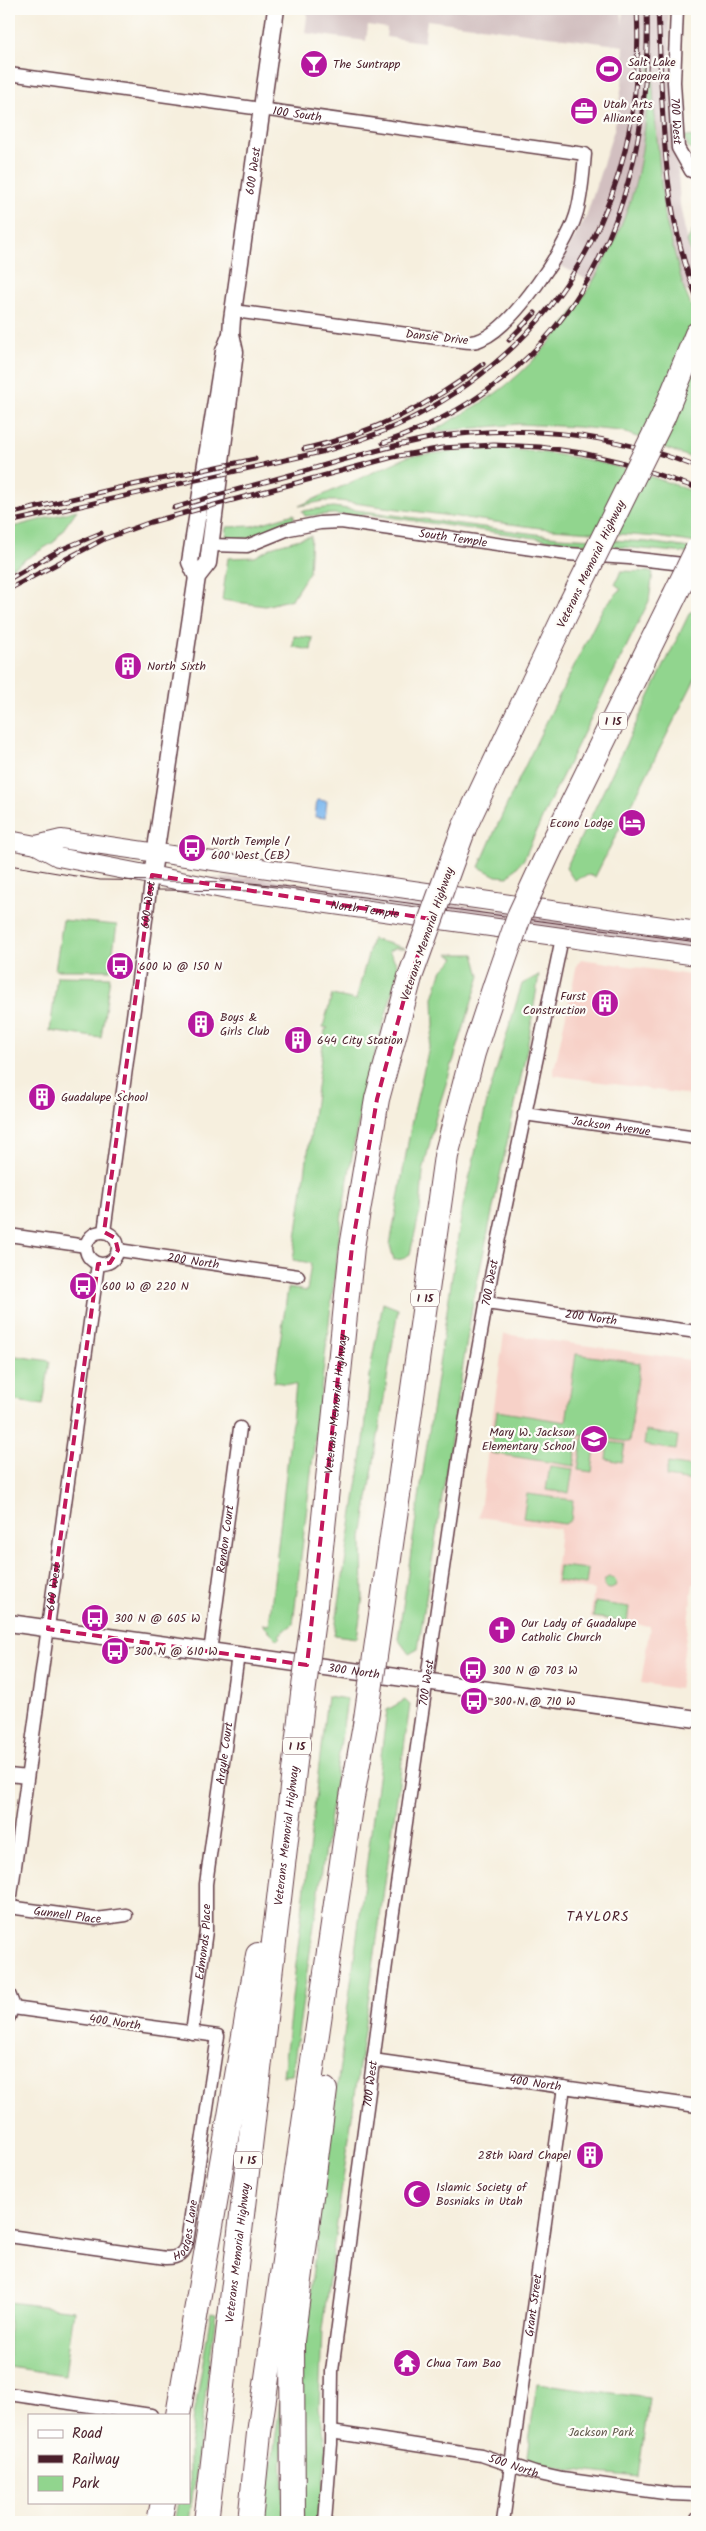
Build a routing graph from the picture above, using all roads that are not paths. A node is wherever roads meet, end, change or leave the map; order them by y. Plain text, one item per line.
1 (276, 9) edge
2 (677, 9) edge
3 (9, 74) edge
4 (262, 108) junction
5 (585, 154) joint
6 (690, 171) dead end
7 (234, 311) junction
8 (231, 334) junction
9 (697, 334) edge
10 (697, 348) edge
11 (663, 417) junction
12 (210, 545) junction
13 (697, 550) edge
14 (697, 566) edge
15 (197, 577) junction
16 (9, 840) edge
17 (36, 845) junction
18 (155, 852) junction
19 (152, 875) junction
20 (697, 931) edge
21 (562, 938) junction
22 (697, 956) edge
23 (524, 1114) junction
24 (697, 1138) edge
25 (104, 1232) junction
26 (9, 1235) edge
27 (86, 1246) junction
28 (118, 1250) junction
29 (98, 1264) junction
30 (298, 1276) dead end
31 (486, 1302) junction
32 (697, 1332) edge
33 (240, 1428) dead end
34 (9, 1623) edge
35 (48, 1629) junction
36 (210, 1652) junction
37 (238, 1655) junction
38 (426, 1682) junction
39 (697, 1719) edge
40 (9, 1775) edge
41 (27, 1777) junction
42 (290, 1799) junction
43 (349, 1814) junction
44 (211, 1851) joint
45 (9, 1909) edge
46 (126, 1915) dead end
47 (9, 1994) edge
48 (11, 2013) edge
49 (192, 2033) junction
50 (218, 2036) joint
51 (373, 2060) junction
52 (564, 2087) junction
53 (697, 2106) edge
54 (9, 2236) edge
55 (9, 2394) edge
56 (144, 2414) edge
57 (178, 2414) edge
58 (331, 2432) junction
59 (511, 2465) junction
60 (697, 2495) edge
61 (163, 2504) edge
62 (159, 2522) edge
63 (206, 2522) edge
64 (250, 2522) edge
65 (293, 2522) edge
66 (325, 2522) edge
67 (503, 2522) edge

1 - 4 street, 600 West
2 - 6 street, 700 West
3 - 4 street, 100 South
4 - 5 street, 100 South
4 - 7 street, 600 West
5 - 7 street, Dansie Drive
7 - 8 street, 600 West
8 - 12 street, 600 West
8 - 15 street, 600 West
9 - 11 highway
10 - 11 highway, Veterans Memorial Highway / I 15
11 - 42 highway, Veterans Memorial Highway / I 15, bridge
12 - 14 street, South Temple
12 - 15 street, 600 West
13 - 43 highway, I 15, bridge
15 - 18 street, 600 West
16 - 17 main road, North Temple
17 - 18 main road, North Temple
17 - 19 main road, North Temple
18 - 19 street, 600 West
18 - 20 main road, North Temple
19 - 21 main road, North Temple
19 - 25 street, 600 West
21 - 22 main road, North Temple
21 - 23 street, 700 West
23 - 24 street, Jackson Avenue
23 - 31 street, 700 West
25 - 27 street
25 - 28 street
26 - 27 street
27 - 29 street
28 - 29 street
28 - 30 street, 200 North
29 - 35 street, 600 West
31 - 32 street, 200 North
31 - 38 street, 700 West
33 - 36 street, Rendon Court
34 - 35 street, 300 North
35 - 36 street, 300 North
35 - 41 street, 600 West
36 - 37 street, 300 North
37 - 38 street, 300 North
37 - 44 street, Argyle Court
38 - 39 street, 300 North
38 - 51 street, 700 West
40 - 41 street
41 - 45 street, 600 West
42 - 57 highway
42 - 63 highway, Veterans Memorial Highway / I 15
43 - 64 highway, I 15
43 - 65 highway
44 - 49 street, Edmonds Place
45 - 46 street, Gunnell Place
47 - 48 street
48 - 49 street, 400 North
49 - 50 street, 400 North
50 - 54 street, Hodges Lane
51 - 52 street, 400 North
51 - 58 street, 700 West
52 - 53 street, 400 North
52 - 59 street, Grant Street
55 - 56 street
58 - 59 street, 500 North
58 - 66 street, 700 West
59 - 60 street, 500 North
59 - 67 street, Grant Street
61 - 62 highway

